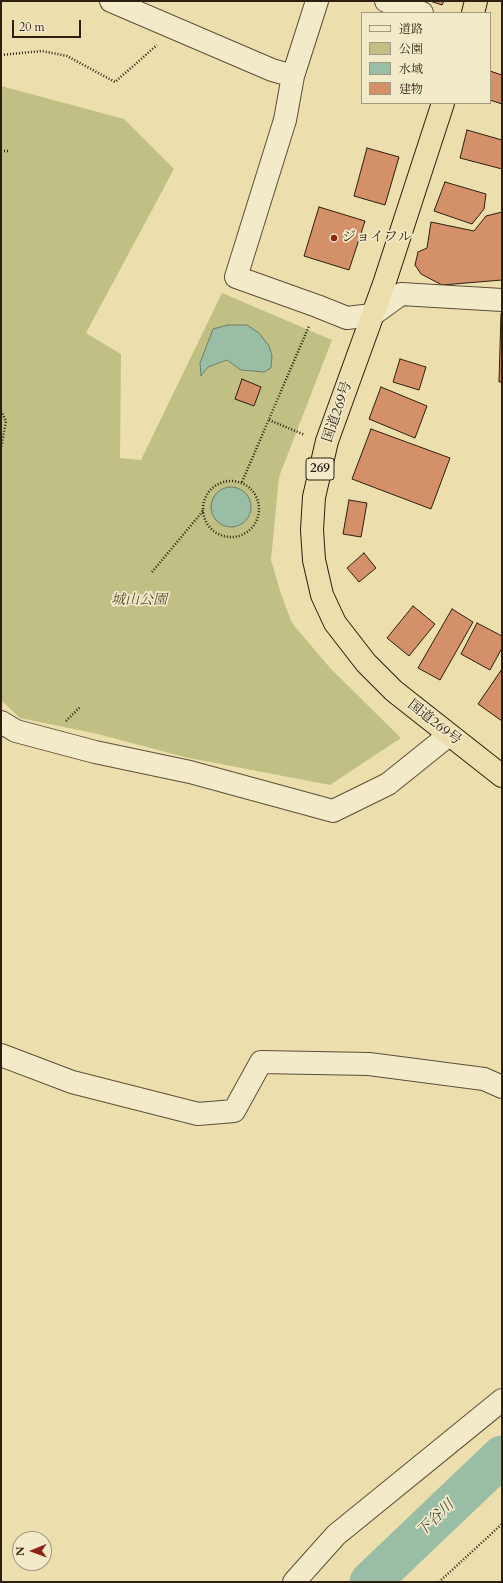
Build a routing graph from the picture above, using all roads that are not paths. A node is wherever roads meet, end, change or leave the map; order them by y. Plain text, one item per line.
1 (111, 1) edge
2 (317, 1) edge
3 (386, 1) edge
4 (476, 1) edge
5 (419, 12) edge
6 (473, 12) edge
7 (293, 76) junction
8 (443, 104) edge
9 (502, 300) edge
10 (372, 315) junction
11 (1, 722) edge
12 (449, 735) junction
13 (502, 776) edge
14 (1, 1055) edge
15 (502, 1087) edge
16 (502, 1400) edge
17 (294, 1582) edge

1 - 7 street
2 - 7 street
3 - 5 street
4 - 6 highway
7 - 10 street
8 - 10 highway, 国道269号 / 269
9 - 10 street
10 - 12 highway, 国道269号 / 269
11 - 12 street
12 - 13 highway, 国道269号 / 269
14 - 15 street
16 - 17 street

